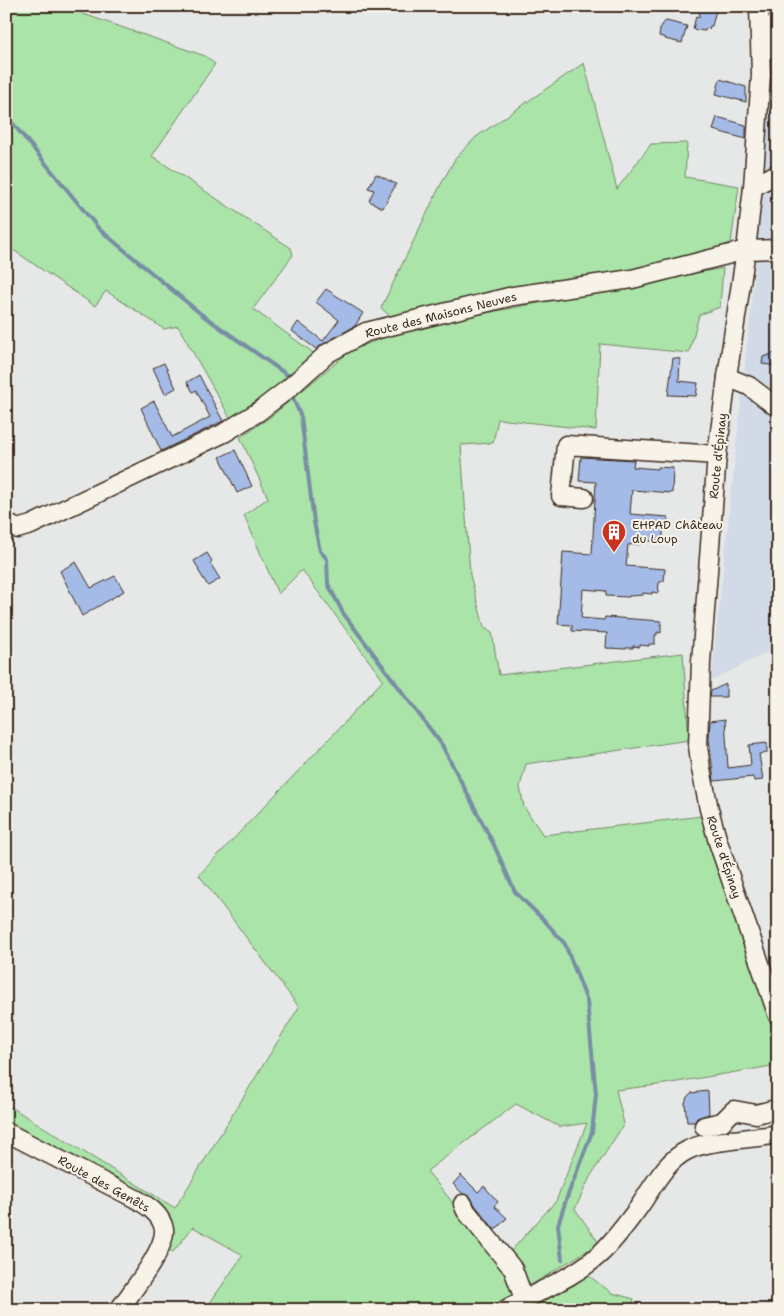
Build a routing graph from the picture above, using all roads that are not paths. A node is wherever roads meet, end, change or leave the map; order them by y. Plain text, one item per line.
1 (759, 6) edge
2 (778, 18) edge
3 (768, 52) edge
4 (778, 173) edge
5 (753, 187) junction
6 (778, 249) edge
7 (746, 250) junction
8 (727, 377) junction
9 (778, 408) edge
10 (717, 455) junction
11 (584, 498) dead end
12 (10, 530) edge
13 (778, 1016) edge
14 (778, 1107) edge
15 (704, 1126) dead end
16 (6, 1132) edge
17 (778, 1134) edge
18 (463, 1204) dead end
19 (524, 1299) junction
20 (119, 1310) edge
21 (505, 1310) edge

1 - 3 street, Route d'Épinay
2 - 3 street
3 - 5 street, Route d'Épinay
4 - 5 street
5 - 7 street, Route d'Épinay
6 - 7 street, Route des Maisons Neuves
7 - 8 street, Route d'Épinay
7 - 12 street, Route des Maisons Neuves
8 - 9 street
8 - 10 street, Route d'Épinay
10 - 11 street
10 - 13 street, Route d'Épinay
14 - 15 street
16 - 20 street, Route des Genêts
17 - 19 street
18 - 19 street
19 - 21 street

